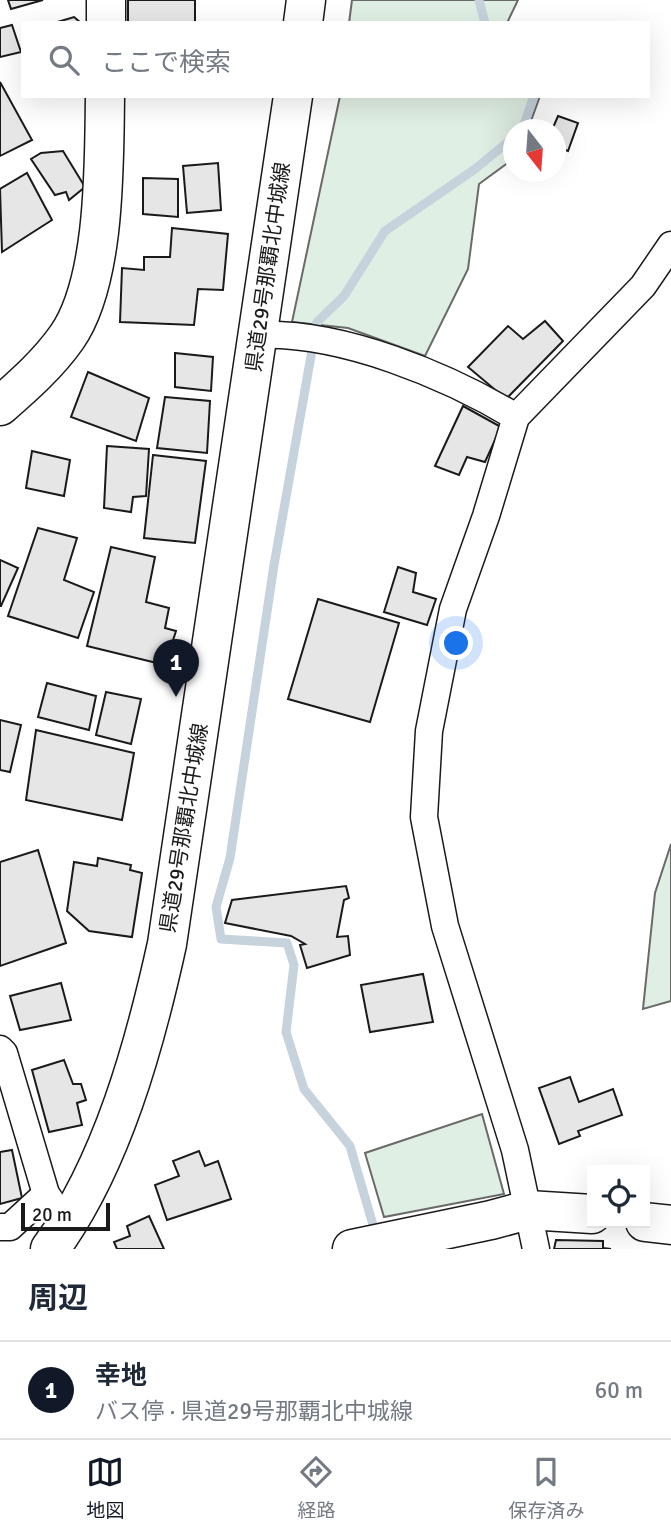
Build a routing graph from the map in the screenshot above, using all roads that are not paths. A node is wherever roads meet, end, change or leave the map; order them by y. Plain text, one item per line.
1 (106, 0) edge
2 (306, 0) edge
3 (106, 21) edge
4 (303, 21) edge
5 (105, 98) edge
6 (293, 98) edge
7 (671, 245) edge
8 (259, 335) junction
9 (0, 406) edge
10 (516, 417) junction
11 (1, 1052) edge
12 (528, 1209) junction
13 (587, 1214) edge
14 (54, 1222) edge
15 (650, 1223) edge
16 (671, 1225) edge
17 (0, 1227) edge
18 (352, 1249) edge
19 (536, 1249) edge

1 - 3 main road
2 - 4 main road
5 - 9 main road
6 - 8 main road, 県道29号那覇北中城線
7 - 10 street
8 - 10 street
8 - 14 main road, 県道29号那覇北中城線
10 - 12 street
11 - 14 street
12 - 13 main road
12 - 18 main road
12 - 19 street
14 - 17 street
15 - 16 main road

